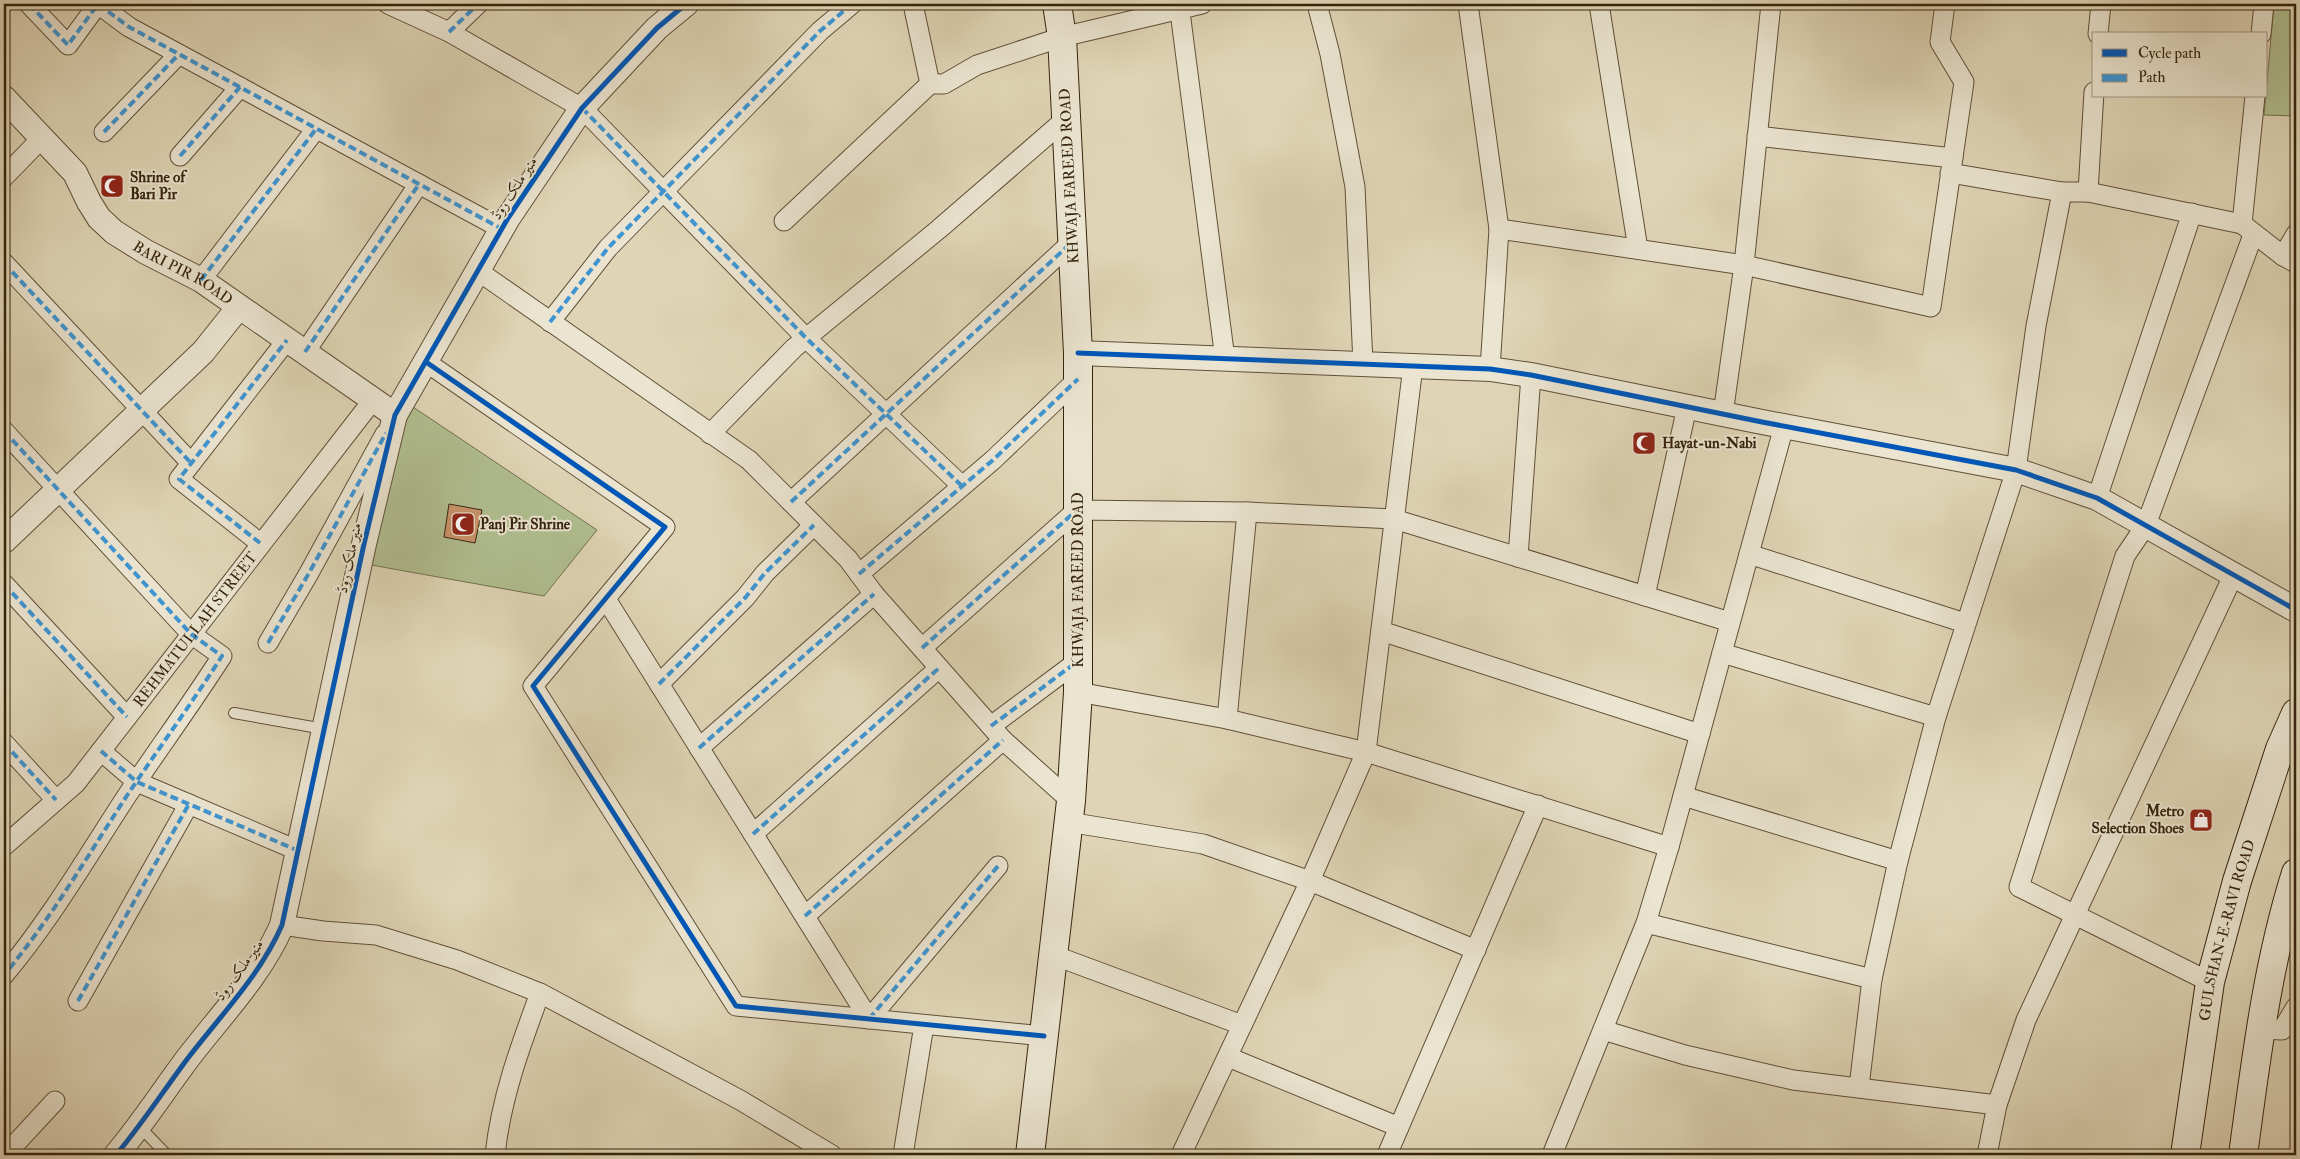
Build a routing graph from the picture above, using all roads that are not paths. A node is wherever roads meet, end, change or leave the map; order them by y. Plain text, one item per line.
1 (29, 4) edge
2 (388, 4) edge
3 (478, 4) edge
4 (686, 4) edge
5 (852, 4) edge
6 (913, 4) edge
7 (1057, 4) edge
8 (1202, 4) edge
9 (1317, 4) edge
10 (1468, 4) edge
11 (1600, 4) edge
12 (1771, 4) edge
13 (1945, 4) edge
14 (2101, 4) edge
15 (2264, 4) edge
16 (1180, 7) edge
17 (449, 32) junction
18 (2098, 32) edge
19 (2261, 32) edge
20 (1062, 37) junction
21 (179, 54) junction
22 (930, 84) junction
23 (240, 87) junction
24 (4, 98) edge
25 (2094, 98) edge
26 (2255, 98) edge
27 (582, 108) junction
28 (1067, 118) junction
29 (316, 129) junction
30 (104, 132) dead end
31 (1757, 136) junction
32 (41, 139) junction
33 (180, 156) dead end
34 (1952, 166) junction
35 (4, 177) edge
36 (419, 184) junction
37 (663, 191) junction
38 (2062, 192) junction
39 (2088, 192) junction
40 (2192, 213) junction
41 (784, 221) dead end
42 (502, 229) junction
43 (1499, 229) junction
44 (2248, 230) junction
45 (2296, 234) edge
46 (1071, 243) junction
47 (1638, 249) junction
48 (2290, 260) edge
49 (4, 263) edge
50 (1744, 265) junction
51 (478, 271) junction
52 (201, 280) junction
53 (239, 307) junction
54 (550, 322) junction
55 (806, 338) junction
56 (296, 346) junction
57 (1225, 359) junction
58 (426, 362) junction
59 (1363, 364) junction
60 (1078, 366) junction
61 (1412, 366) junction
62 (1490, 369) junction
63 (1531, 375) junction
64 (373, 400) junction
65 (1687, 407) junction
66 (142, 410) junction
67 (887, 413) junction
68 (1723, 414) junction
69 (395, 415) junction
70 (1784, 426) junction
71 (4, 431) edge
72 (710, 434) junction
73 (191, 463) junction
74 (2016, 470) junction
75 (962, 486) junction
76 (58, 489) junction
77 (2097, 498) junction
78 (791, 502) junction
79 (1077, 510) junction
80 (1247, 512) junction
81 (1394, 519) junction
82 (814, 525) junction
83 (2146, 525) junction
84 (4, 541) edge
85 (260, 543) junction
86 (1749, 554) junction
87 (1518, 557) junction
88 (859, 574) junction
89 (2233, 576) junction
90 (4, 584) edge
91 (874, 594) junction
92 (1644, 596) junction
93 (606, 599) junction
94 (2296, 610) edge
95 (1730, 622) junction
96 (1965, 623) junction
97 (1381, 630) junction
98 (190, 634) junction
99 (268, 643) dead end
100 (922, 648) junction
101 (1722, 653) junction
102 (1078, 660) junction
103 (939, 668) junction
104 (659, 684) junction
105 (1078, 692) junction
106 (234, 713) dead end
107 (2296, 714) edge
108 (127, 717) junction
109 (1936, 718) junction
110 (1227, 720) junction
111 (325, 730) junction
112 (997, 733) junction
113 (1700, 734) junction
114 (4, 743) edge
115 (699, 748) junction
116 (101, 751) junction
117 (1366, 752) junction
118 (137, 782) junction
119 (1683, 796) junction
120 (56, 800) junction
121 (189, 804) junction
122 (1538, 805) junction
123 (1069, 811) junction
124 (752, 834) junction
125 (4, 846) edge
126 (1669, 847) junction
127 (299, 851) junction
128 (1898, 861) junction
129 (998, 866) dead end
130 (2296, 873) edge
131 (1310, 881) junction
132 (2075, 915) junction
133 (805, 916) junction
134 (1646, 923) junction
135 (282, 924) junction
136 (1476, 950) junction
137 (1053, 955) junction
138 (4, 975) edge
139 (1872, 979) junction
140 (2210, 982) junction
141 (540, 994) junction
142 (78, 1001) dead end
143 (2296, 1007) edge
144 (869, 1019) junction
145 (924, 1025) junction
146 (1242, 1026) junction
147 (2260, 1029) junction
148 (1603, 1030) junction
149 (1044, 1036) junction
150 (1228, 1057) junction
151 (1859, 1087) junction
152 (55, 1101) dead end
153 (1997, 1105) junction
154 (140, 1127) junction
155 (1399, 1127) junction
156 (5, 1155) edge
157 (116, 1155) edge
158 (167, 1155) edge
159 (495, 1155) edge
160 (832, 1155) edge
161 (903, 1155) edge
162 (1030, 1155) edge
163 (1181, 1155) edge
164 (1387, 1155) edge
165 (1552, 1155) edge
166 (1987, 1155) edge
167 (2185, 1155) edge
168 (2243, 1155) edge

1 - 21 street
2 - 17 street
3 - 17 street
4 - 27 street, منیر ملک روڈ
5 - 37 street
6 - 22 street
7 - 20 main road, KHWAJA FAREED ROAD
8 - 16 street
9 - 59 street
10 - 43 street
11 - 47 street
12 - 31 street
13 - 34 street
14 - 18 street
15 - 19 street
16 - 20 street
16 - 57 street
17 - 27 street
20 - 22 street
20 - 28 main road, KHWAJA FAREED ROAD
21 - 23 street
21 - 30 street
22 - 41 street
23 - 29 street
23 - 33 street
24 - 32 street, BARI PIR ROAD
25 - 39 street
26 - 44 street
27 - 37 street
27 - 42 street, منیر ملک روڈ
28 - 46 main road, KHWAJA FAREED ROAD
28 - 55 street
29 - 36 street
29 - 52 street
31 - 34 street
31 - 50 street
32 - 35 street
32 - 52 street, BARI PIR ROAD
34 - 38 street
34 - 50 street
36 - 42 street
36 - 56 street
37 - 54 street
37 - 55 street
38 - 39 street
38 - 74 street
39 - 40 street
40 - 44 street
40 - 77 street
42 - 51 street, منیر ملک روڈ
43 - 47 street
43 - 62 street
44 - 48 street
44 - 83 street
45 - 48 street
46 - 60 main road, KHWAJA FAREED ROAD
46 - 67 street
47 - 50 street
49 - 66 street
50 - 68 street
51 - 54 street
51 - 58 street, منیر ملک روڈ
52 - 53 street, BARI PIR ROAD
53 - 56 street, BARI PIR ROAD
53 - 66 street
54 - 72 street
55 - 67 street
55 - 72 street
56 - 64 street, BARI PIR ROAD
56 - 73 street
57 - 59 street
57 - 60 street
58 - 69 street, منیر ملک روڈ
58 - 93 street
59 - 61 street
60 - 75 street
60 - 79 main road, KHWAJA FAREED ROAD
61 - 62 street
61 - 81 street
62 - 63 street
63 - 65 street
63 - 87 street
64 - 69 street, BARI PIR ROAD
64 - 85 street, REHMATULLAH STREET
65 - 68 street
65 - 92 street
66 - 73 street
66 - 76 street
67 - 75 street
67 - 78 street
68 - 70 street
69 - 99 street
69 - 111 street, منیر ملک روڈ
70 - 74 street
70 - 86 street
71 - 76 street
72 - 78 street
73 - 85 street
74 - 77 street
74 - 96 street
75 - 88 street
76 - 84 street
76 - 98 street
77 - 83 street
78 - 82 street
79 - 80 street
79 - 100 street
79 - 102 main road, KHWAJA FAREED ROAD
80 - 81 street
80 - 110 street
81 - 87 street
81 - 97 street
82 - 88 street
82 - 104 street
83 - 89 street
83 - 132 street
85 - 98 street, REHMATULLAH STREET
86 - 95 street
86 - 96 street
87 - 92 street
88 - 91 street
89 - 94 street
89 - 132 street
90 - 108 street
91 - 100 street
91 - 115 street
92 - 95 street
93 - 104 street
93 - 144 street
95 - 101 street
96 - 109 street
97 - 113 street
97 - 117 street
98 - 108 street, REHMATULLAH STREET
98 - 118 street
100 - 103 street
101 - 109 street
101 - 113 street
102 - 105 main road, KHWAJA FAREED ROAD
102 - 112 street
103 - 112 street
103 - 124 street
104 - 115 street
105 - 110 street
105 - 123 main road, KHWAJA FAREED ROAD
106 - 111 lane
107 - 140 main road, GULSHAN-E-RAVI ROAD
108 - 116 street, REHMATULLAH STREET
109 - 128 street
110 - 117 street
111 - 127 street, منیر ملک روڈ
112 - 123 street
112 - 133 street
113 - 119 street
114 - 120 street
115 - 124 street
116 - 118 street
116 - 120 street, REHMATULLAH STREET
117 - 122 street
117 - 131 street
118 - 121 street
118 - 138 street
119 - 126 street
119 - 128 street
120 - 125 street, REHMATULLAH STREET
121 - 127 street
121 - 142 street
122 - 126 street
122 - 136 street
123 - 131 street
123 - 137 main road, KHWAJA FAREED ROAD
124 - 133 street
126 - 134 street
127 - 135 street, منیر ملک روڈ
128 - 139 street
129 - 144 street
130 - 147 main road
131 - 136 street
131 - 146 street
132 - 140 street
132 - 153 street
133 - 144 street
134 - 139 street
134 - 148 street
135 - 141 street
135 - 154 street, منیر ملک روڈ
136 - 155 street
137 - 146 street
137 - 149 main road, KHWAJA FAREED ROAD
139 - 151 street
140 - 167 main road, GULSHAN-E-RAVI ROAD
141 - 159 street
141 - 160 street
143 - 147 street
144 - 145 street
145 - 149 street
145 - 161 street
146 - 150 street
147 - 168 main road
148 - 151 street
148 - 165 street
149 - 162 main road, KHWAJA FAREED ROAD
150 - 155 street
150 - 163 street
151 - 153 street
152 - 156 street
153 - 166 street
154 - 157 street, منیر ملک روڈ
154 - 158 lane
155 - 164 street

